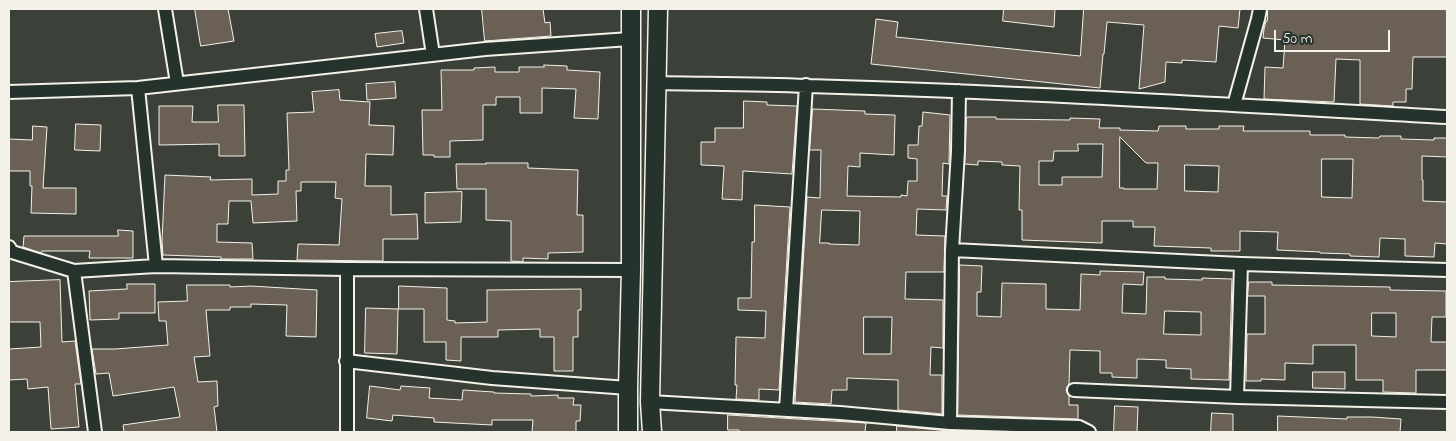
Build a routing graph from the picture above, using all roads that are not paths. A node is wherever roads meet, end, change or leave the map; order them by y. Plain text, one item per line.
1 (165, 9) edge
2 (426, 9) edge
3 (631, 9) edge
4 (658, 9) edge
5 (1260, 9) edge
6 (630, 39) junction
7 (433, 55) junction
8 (177, 83) junction
9 (657, 83) junction
10 (806, 86) junction
11 (138, 88) junction
12 (959, 91) junction
13 (9, 92) edge
14 (1234, 104) junction
15 (1447, 117) edge
16 (9, 248) edge
17 (952, 250) junction
18 (1241, 264) junction
19 (156, 266) junction
20 (346, 269) junction
21 (631, 270) junction
22 (1447, 270) edge
23 (74, 271) junction
24 (346, 360) junction
25 (628, 388) junction
26 (1074, 390) dead end
27 (1237, 397) junction
28 (650, 402) junction
29 (1447, 402) edge
30 (786, 410) junction
31 (950, 423) junction
32 (95, 432) edge
33 (347, 432) edge
34 (628, 432) edge
35 (652, 432) edge
36 (1089, 432) edge

1 - 8 street
2 - 7 street
3 - 6 main road
4 - 9 main road
5 - 14 street
6 - 7 street
6 - 21 main road
7 - 8 street
8 - 11 street
9 - 10 street
9 - 28 main road
10 - 12 street
10 - 30 street
11 - 13 street
11 - 19 street
12 - 14 street
12 - 17 street
14 - 15 street
16 - 23 street
17 - 18 street
17 - 31 street
18 - 22 street
18 - 27 street
19 - 20 street
19 - 23 street
20 - 21 street
20 - 24 street
21 - 25 main road
23 - 32 street
24 - 25 street
24 - 33 street
25 - 34 main road
26 - 27 street
27 - 29 street
28 - 30 street
28 - 35 main road
30 - 31 street
31 - 36 street

